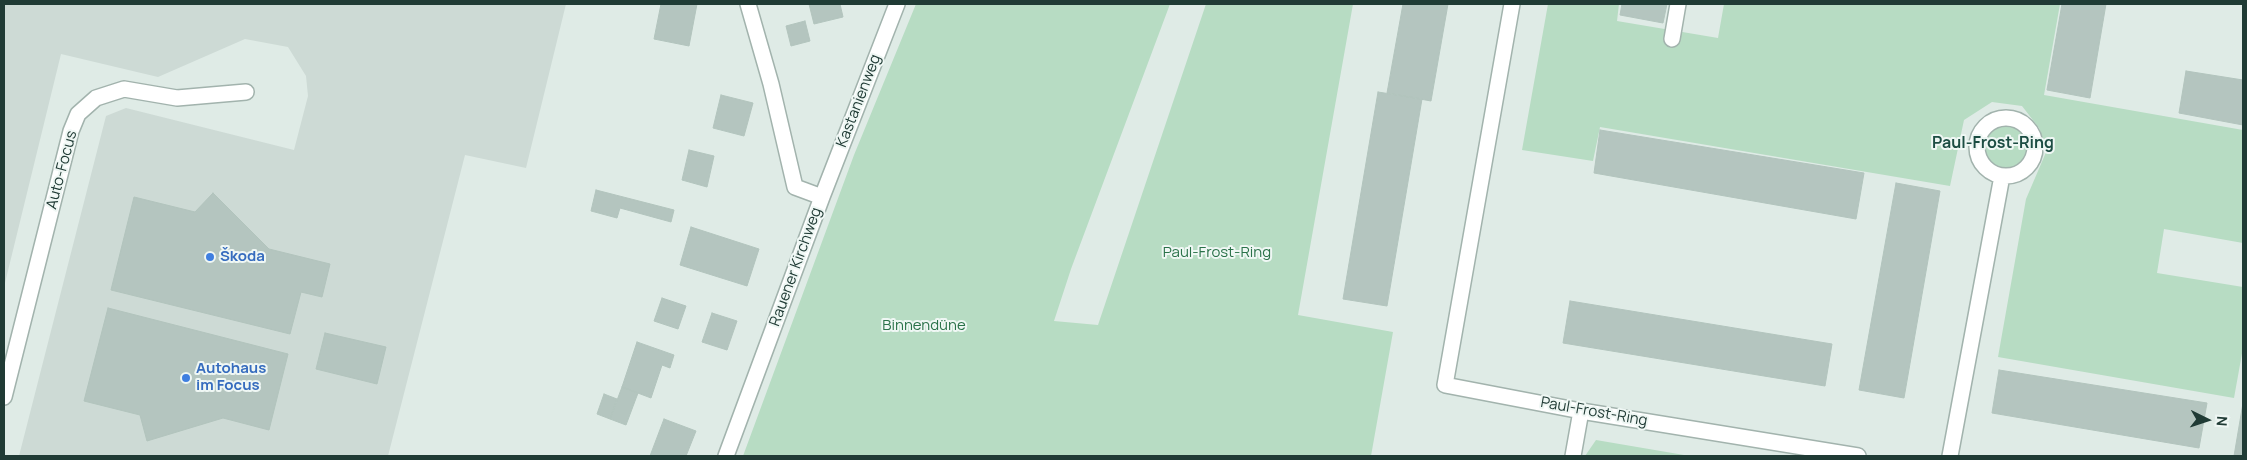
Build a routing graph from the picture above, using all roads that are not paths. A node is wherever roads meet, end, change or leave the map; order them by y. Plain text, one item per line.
1 (748, 4) edge
2 (897, 4) edge
3 (1512, 4) edge
4 (1678, 4) edge
5 (1672, 39) dead end
6 (246, 92) dead end
7 (2002, 176) dead end
8 (822, 197) junction
9 (4, 397) edge
10 (1581, 411) junction
11 (726, 456) edge
12 (1573, 456) edge
13 (1858, 456) edge
14 (1950, 456) edge

1 - 8 street, Rauener Kirchweg
2 - 8 street, Kastanienweg
3 - 10 street, Paul-Frost-Ring
4 - 5 street
6 - 9 street, Auto-Focus
7 - 14 street
8 - 11 street, Rauener Kirchweg
10 - 12 street
10 - 13 street, Paul-Frost-Ring

